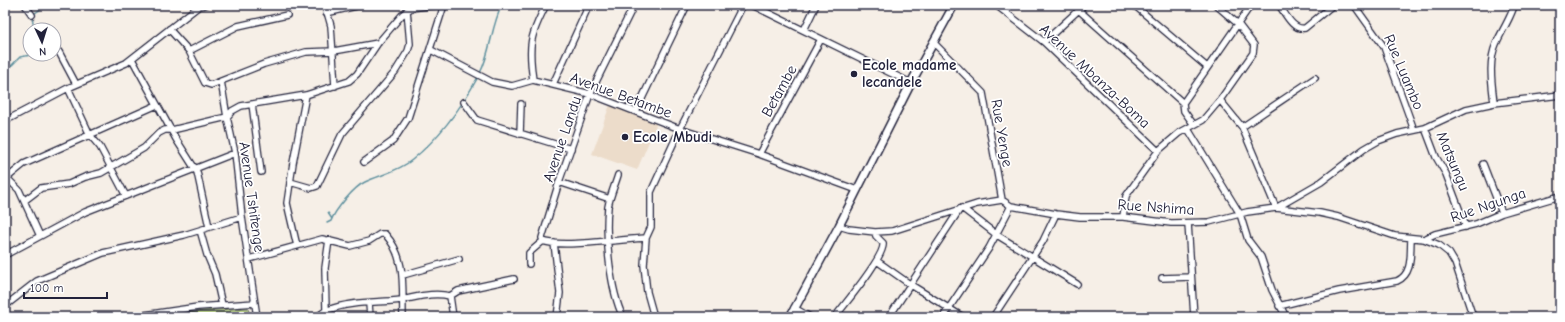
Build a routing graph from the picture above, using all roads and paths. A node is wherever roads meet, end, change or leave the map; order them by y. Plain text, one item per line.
1 (24, 5) edge
2 (205, 5) edge
3 (325, 5) edge
4 (361, 5) edge
5 (436, 5) edge
6 (444, 5) edge
7 (546, 5) edge
8 (589, 5) edge
9 (634, 5) edge
10 (687, 5) edge
11 (743, 5) edge
12 (752, 5) edge
13 (816, 5) edge
14 (954, 5) edge
15 (996, 5) edge
16 (1073, 5) edge
17 (1084, 5) edge
18 (1134, 5) edge
19 (1216, 5) edge
20 (1251, 5) edge
21 (1279, 5) edge
22 (1333, 5) edge
23 (1354, 5) edge
24 (1548, 5) edge
25 (1514, 6) edge
26 (407, 10) junction
27 (1079, 10) junction
28 (326, 13) junction
29 (32, 15) dead end
30 (287, 15) dead end
31 (1238, 24) junction
32 (169, 29) junction
33 (804, 30) junction
34 (821, 39) junction
35 (933, 42) junction
36 (1044, 42) junction
37 (378, 43) junction
38 (431, 50) junction
39 (189, 51) junction
40 (334, 51) junction
41 (62, 58) edge
42 (132, 59) junction
43 (1207, 67) junction
44 (1315, 78) dead end
45 (533, 80) junction
46 (221, 81) junction
47 (911, 83) junction
48 (76, 84) junction
49 (553, 84) junction
50 (335, 86) junction
51 (68, 88) junction
52 (306, 94) junction
53 (590, 94) junction
54 (1560, 95) edge
55 (1220, 100) junction
56 (464, 102) dead end
57 (1183, 103) junction
58 (1494, 103) junction
59 (252, 104) junction
60 (521, 104) dead end
61 (157, 105) junction
62 (636, 111) junction
63 (226, 117) junction
64 (5, 121) edge
65 (1194, 125) junction
66 (1242, 127) junction
67 (1425, 128) junction
68 (680, 129) junction
69 (1188, 129) junction
70 (172, 130) junction
71 (1414, 130) junction
72 (520, 134) junction
73 (90, 135) junction
74 (571, 149) junction
75 (1158, 151) junction
76 (235, 153) junction
77 (759, 154) junction
78 (364, 162) dead end
79 (1483, 164) dead end
80 (111, 166) junction
81 (194, 169) junction
82 (261, 172) dead end
83 (618, 175) dead end
84 (6, 179) edge
85 (290, 182) junction
86 (559, 182) junction
87 (857, 190) junction
88 (126, 196) junction
89 (1560, 196) edge
90 (610, 199) junction
91 (1002, 200) junction
92 (24, 201) junction
93 (1011, 206) junction
94 (961, 208) junction
95 (1276, 208) junction
96 (1502, 212) junction
97 (1056, 214) junction
98 (1240, 214) junction
99 (242, 217) junction
100 (1123, 217) junction
101 (1188, 223) junction
102 (839, 226) junction
103 (209, 227) junction
104 (1466, 227) junction
105 (200, 230) junction
106 (876, 232) junction
107 (997, 235) junction
108 (40, 236) junction
109 (646, 238) junction
110 (1411, 239) junction
111 (329, 240) junction
112 (608, 240) junction
113 (1424, 240) junction
114 (543, 241) junction
115 (554, 243) junction
116 (297, 246) junction
117 (5, 255) edge
118 (1033, 257) junction
119 (249, 259) junction
120 (459, 259) dead end
121 (877, 261) junction
122 (529, 264) dead end
123 (403, 275) junction
124 (1191, 277) junction
125 (1162, 278) dead end
126 (514, 279) dead end
127 (1077, 284) dead end
128 (911, 285) junction
129 (450, 296) junction
130 (402, 300) junction
131 (255, 303) junction
132 (368, 303) junction
133 (222, 305) junction
134 (5, 306) edge
135 (1279, 306) junction
136 (794, 308) junction
137 (949, 308) junction
138 (326, 310) junction
139 (148, 316) edge
140 (131, 317) edge
141 (258, 317) edge
142 (318, 317) edge
143 (370, 317) edge
144 (403, 317) edge
145 (454, 317) edge
146 (557, 317) edge
147 (623, 317) edge
148 (654, 317) edge
149 (790, 317) edge
150 (810, 317) edge
151 (835, 317) edge
152 (889, 317) edge
153 (943, 317) edge
154 (963, 317) edge
155 (993, 317) edge
156 (1194, 317) edge
157 (1286, 317) edge
158 (1473, 317) edge

1 - 29 street
2 - 32 street
3 - 28 street
4 - 28 street
5 - 26 street
6 - 38 street
7 - 45 street
8 - 49 street, Avenue Landu
9 - 53 street, Avenue Landu
10 - 62 street
11 - 68 street
12 - 33 street
13 - 33 street
14 - 35 street
15 - 36 street, Avenue Mbanza-Boma
16 - 27 street
17 - 27 street
18 - 43 street
19 - 31 street
20 - 31 street
21 - 22 street
23 - 71 street, Rue Luambo
24 - 25 street
25 - 58 street
26 - 37 street
26 - 85 street
27 - 36 street
27 - 57 street
28 - 40 street
30 - 39 street
31 - 43 street
31 - 55 street
32 - 39 street
32 - 42 street
33 - 34 street
34 - 47 street
34 - 77 street, Betambe
35 - 47 street
35 - 91 street, Rue Yenge
36 - 75 street, Avenue Mbanza-Boma
37 - 40 street
37 - 50 street
38 - 45 street, Avenue Betambe
38 - 78 street
39 - 46 street
40 - 46 street
40 - 50 street
41 - 48 street
42 - 48 street
42 - 61 street
43 - 57 street
44 - 66 street
45 - 49 street, Avenue Betambe
46 - 63 street, Avenue Tshitenge
47 - 87 street
48 - 51 street
49 - 53 street, Avenue Betambe
50 - 52 street
51 - 64 street
51 - 73 street
52 - 59 street
52 - 85 street
53 - 62 street, Avenue Betambe
53 - 74 street, Avenue Landu
54 - 58 street
55 - 65 street
55 - 66 street
56 - 72 street
57 - 65 street
58 - 67 street
59 - 63 street
59 - 82 street
60 - 72 street
61 - 70 street
61 - 73 street
62 - 68 street, Avenue Betambe
63 - 70 street
63 - 76 street, Avenue Tshitenge
65 - 69 street
66 - 95 street
67 - 71 street
67 - 104 street, Matsungu
68 - 77 street, Avenue Betambe
68 - 109 street
69 - 75 street
69 - 98 street
70 - 80 street
70 - 81 street
71 - 95 street
72 - 74 street
73 - 80 street
73 - 84 street
74 - 86 street, Avenue Landu
75 - 100 street
76 - 81 street
76 - 99 street, Avenue Tshitenge
77 - 87 street, Avenue Betambe
79 - 96 street
80 - 88 street
80 - 92 street
81 - 88 street
81 - 103 street
83 - 90 street
84 - 92 street
85 - 116 street
86 - 90 street
86 - 114 street, Avenue Landu
87 - 102 street
88 - 108 street
89 - 96 street, Rue Ngunga
90 - 112 street
91 - 93 street, Rue Nshima
91 - 94 street
92 - 108 street
93 - 97 street, Rue Nshima
93 - 107 street
94 - 106 street
94 - 107 street
94 - 128 street
95 - 98 street, Rue Nshima
95 - 110 street, Rue Nshima
96 - 104 street, Rue Ngunga
97 - 100 street, Rue Nshima
97 - 118 street
98 - 101 street, Rue Nshima
98 - 135 street
99 - 103 street
99 - 119 street, Avenue Tshitenge
100 - 101 street, Rue Nshima
101 - 124 street
102 - 106 street
102 - 136 street
103 - 105 street
104 - 113 street, Rue Ngunga
105 - 133 street
105 - 134 street
106 - 121 street
107 - 118 street
107 - 137 street
108 - 117 street
109 - 112 street
109 - 148 street
110 - 113 street, Rue Nshima
110 - 135 street
111 - 116 street
111 - 123 street
111 - 138 street
112 - 115 street
112 - 147 street
113 - 158 street, Rue Nshima
114 - 115 street
114 - 122 street
115 - 146 street
116 - 119 street
118 - 127 street
118 - 155 street
119 - 131 street, Avenue Tshitenge
120 - 123 street
121 - 128 street
121 - 151 street
123 - 130 street
124 - 125 street
124 - 156 street
126 - 129 street
128 - 137 street
128 - 152 street
129 - 130 street
129 - 145 street
130 - 132 street
130 - 144 street
131 - 133 street
131 - 141 street, Avenue Tshitenge
132 - 138 street
132 - 143 street
133 - 139 street
135 - 157 street
136 - 149 street
136 - 150 street
137 - 153 street
137 - 154 street
138 - 142 street
139 - 140 street

